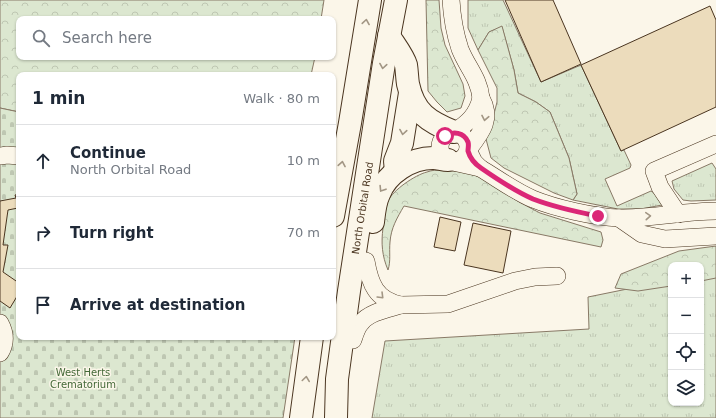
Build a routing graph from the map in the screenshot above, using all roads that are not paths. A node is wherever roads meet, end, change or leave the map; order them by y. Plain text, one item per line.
1 (370, 0) edge
2 (396, 0) edge
3 (451, 0) edge
4 (389, 36) junction
5 (410, 94) junction
6 (481, 98) junction
7 (454, 132) junction
8 (716, 144) edge
9 (468, 150) junction
10 (0, 156) edge
11 (16, 156) edge
12 (451, 161) junction
13 (480, 168) junction
14 (396, 171) junction
15 (336, 200) edge
16 (716, 211) edge
17 (678, 214) junction
18 (619, 218) junction
19 (716, 236) edge
20 (366, 261) junction
21 (557, 276) dead end
22 (401, 306) junction
23 (0, 323) edge
24 (312, 340) edge
25 (353, 340) junction
26 (0, 353) edge
27 (301, 418) edge
28 (336, 418) edge
29 (340, 418) edge

15 -> 1 highway
2 - 4 highway, North Orbital Road
3 - 6 lane
4 - 5 highway
4 -> 28 highway, North Orbital Road
5 - 7 highway
5 -> 14 highway
6 - 7 lane
6 -> 9 lane
7 - 9 lane
7 - 12 lane
8 - 17 lane
9 - 12 lane
9 - 13 lane
10 - 11 lane
12 - 13 lane
12 - 14 highway
13 - 18 lane
14 -> 20 highway
16 - 17 lane
18 -> 17 lane
18 - 19 lane
20 -> 22 lane
20 - 25 highway
21 - 22 lane
22 - 25 lane
23 - 26 lane
27 -> 24 highway
25 - 29 highway

